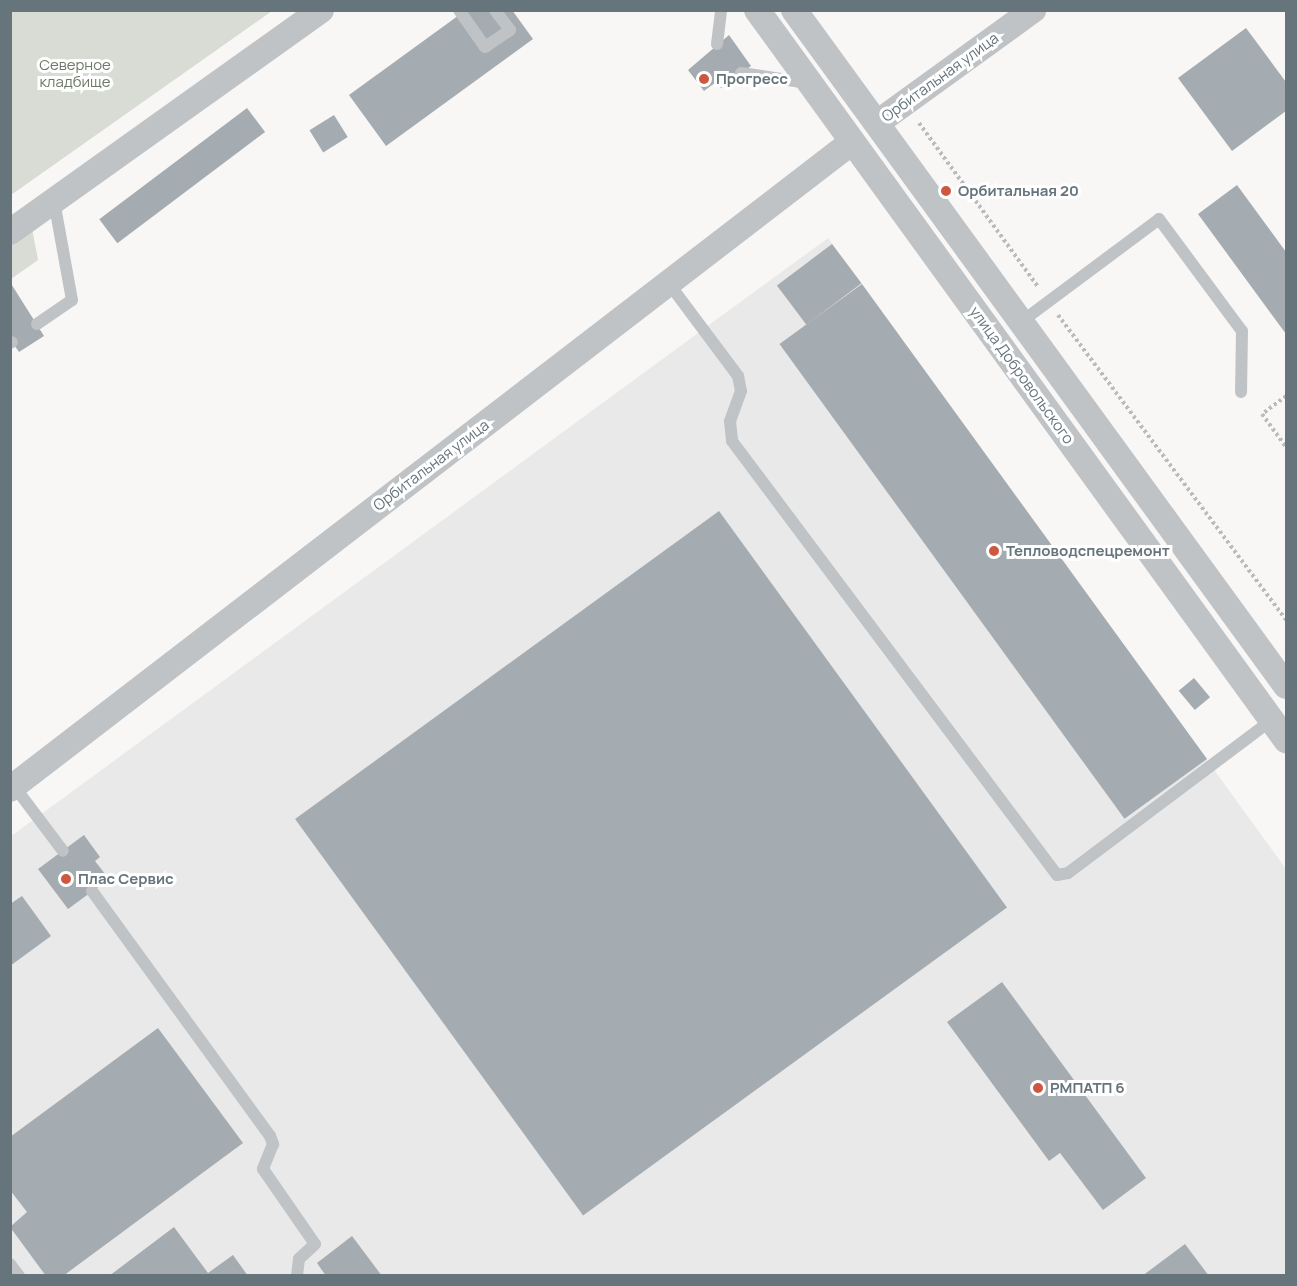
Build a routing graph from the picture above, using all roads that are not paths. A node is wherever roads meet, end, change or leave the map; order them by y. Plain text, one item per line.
1 (321, 10) edge
2 (459, 10) edge
3 (495, 10) edge
4 (721, 10) edge
5 (757, 10) edge
6 (794, 10) edge
7 (1033, 10) edge
8 (717, 44) dead end
9 (741, 73) dead end
10 (810, 83) junction
11 (877, 123) junction
12 (852, 142) junction
13 (54, 201) junction
14 (10, 232) edge
15 (670, 285) junction
16 (1022, 322) junction
17 (37, 324) dead end
18 (1241, 392) dead end
19 (1287, 686) edge
20 (1279, 730) edge
21 (12, 787) edge
22 (63, 851) dead end
23 (92, 891) dead end
24 (10, 1264) edge
25 (19, 1275) edge
26 (297, 1275) edge

1 - 13 street
2 - 3 lane
4 - 8 lane
5 - 10 street, улица Добровольского
6 - 11 street, улица Добровольского
7 - 11 street, Орбитальная улица
9 - 10 lane
10 - 12 street, улица Добровольского
11 - 16 street, улица Добровольского
12 - 15 street, Орбитальная улица
12 - 20 street, улица Добровольского
13 - 14 street
13 - 17 lane
15 - 20 lane
15 - 21 street, Орбитальная улица
16 - 18 lane
16 - 19 street, улица Добровольского
21 - 22 lane
23 - 26 lane
24 - 25 lane

